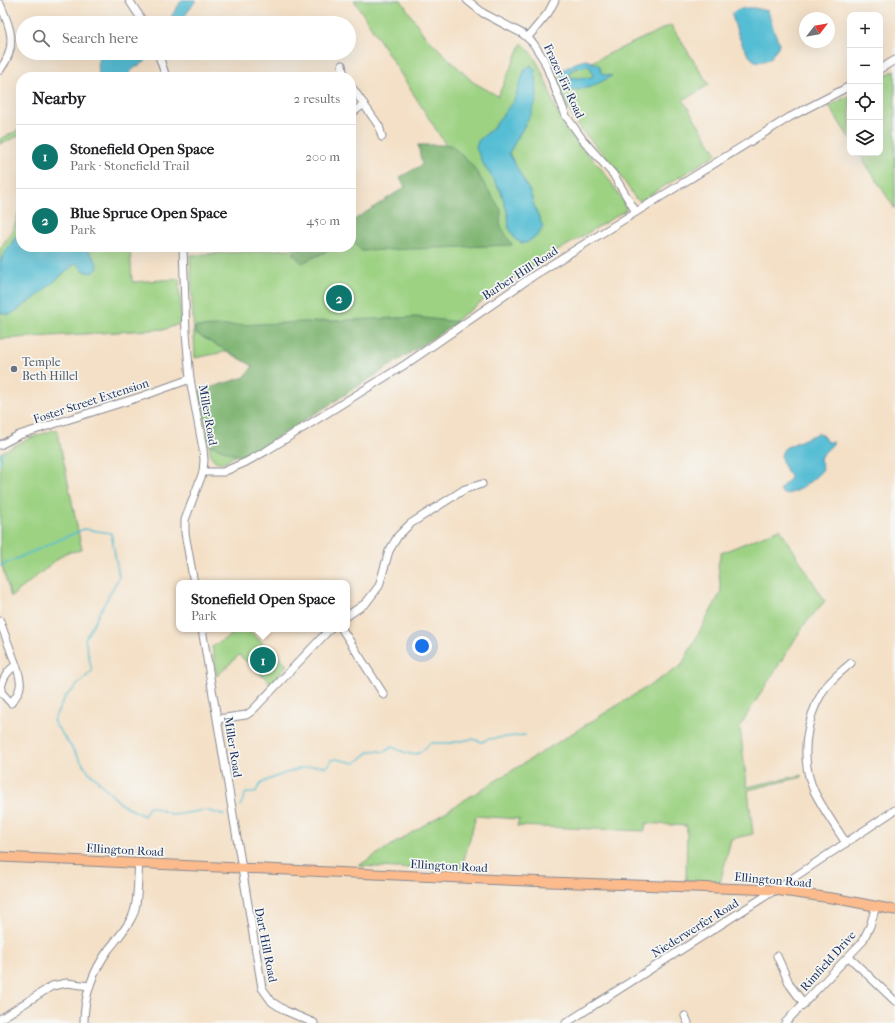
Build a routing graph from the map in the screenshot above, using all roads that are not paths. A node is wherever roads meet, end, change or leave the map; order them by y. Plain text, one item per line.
1 (129, 0) edge
2 (467, 0) edge
3 (555, 0) edge
4 (0, 4) edge
5 (139, 16) edge
6 (528, 38) junction
7 (160, 60) edge
8 (895, 60) edge
9 (342, 65) dead end
10 (883, 67) edge
11 (0, 70) edge
12 (164, 72) edge
13 (343, 72) edge
14 (847, 88) edge
15 (356, 93) edge
16 (364, 104) junction
17 (356, 110) edge
18 (382, 137) dead end
19 (636, 212) junction
20 (183, 252) edge
21 (190, 379) junction
22 (0, 445) edge
23 (203, 472) junction
24 (482, 484) dead end
25 (193, 580) edge
26 (350, 614) edge
27 (0, 621) edge
28 (203, 632) edge
29 (327, 632) edge
30 (344, 632) edge
31 (851, 663) dead end
32 (16, 665) junction
33 (384, 694) dead end
34 (218, 719) junction
35 (895, 810) edge
36 (846, 843) junction
37 (0, 857) edge
38 (139, 863) junction
39 (241, 868) junction
40 (775, 890) junction
41 (876, 906) junction
42 (895, 910) edge
43 (777, 956) dead end
44 (849, 957) junction
45 (89, 986) junction
46 (895, 1001) edge
47 (804, 1004) junction
48 (0, 1019) edge
49 (84, 1023) edge
50 (314, 1023) edge
51 (566, 1023) edge
52 (785, 1023) edge

1 - 5 street
2 - 6 street, Frazer Fir Road
3 - 6 street
4 - 11 street
6 - 19 street, Frazer Fir Road
7 - 12 street
8 - 10 street
9 - 13 street
14 - 19 street, Barber Hill Road
15 - 16 street
16 - 17 street
16 - 18 street
19 - 23 street, Barber Hill Road
20 - 21 street, Miller Road
21 - 22 street, Foster Street Extension
21 - 23 street, Miller Road
23 - 25 street, Miller Road
24 - 26 street
27 - 32 street
28 - 34 street, Miller Road
29 - 34 street
30 - 33 street
31 - 36 street
32 - 32 street
34 - 39 street, Miller Road
35 - 36 street, Niederwerfer Road
36 - 40 street, Niederwerfer Road
37 - 38 main road, Ellington Road
38 - 39 main road, Ellington Road
38 - 45 street
39 - 40 main road, Ellington Road
39 - 50 street, Dart Hill Road
40 - 41 main road, Ellington Road
40 - 51 street, Niederwerfer Road
41 - 42 main road, Ellington Road
41 - 44 street, Rimfield Drive
43 - 47 street
44 - 46 street
44 - 47 street, Rimfield Drive
45 - 48 street
45 - 49 street
47 - 52 street, Rimfield Drive

